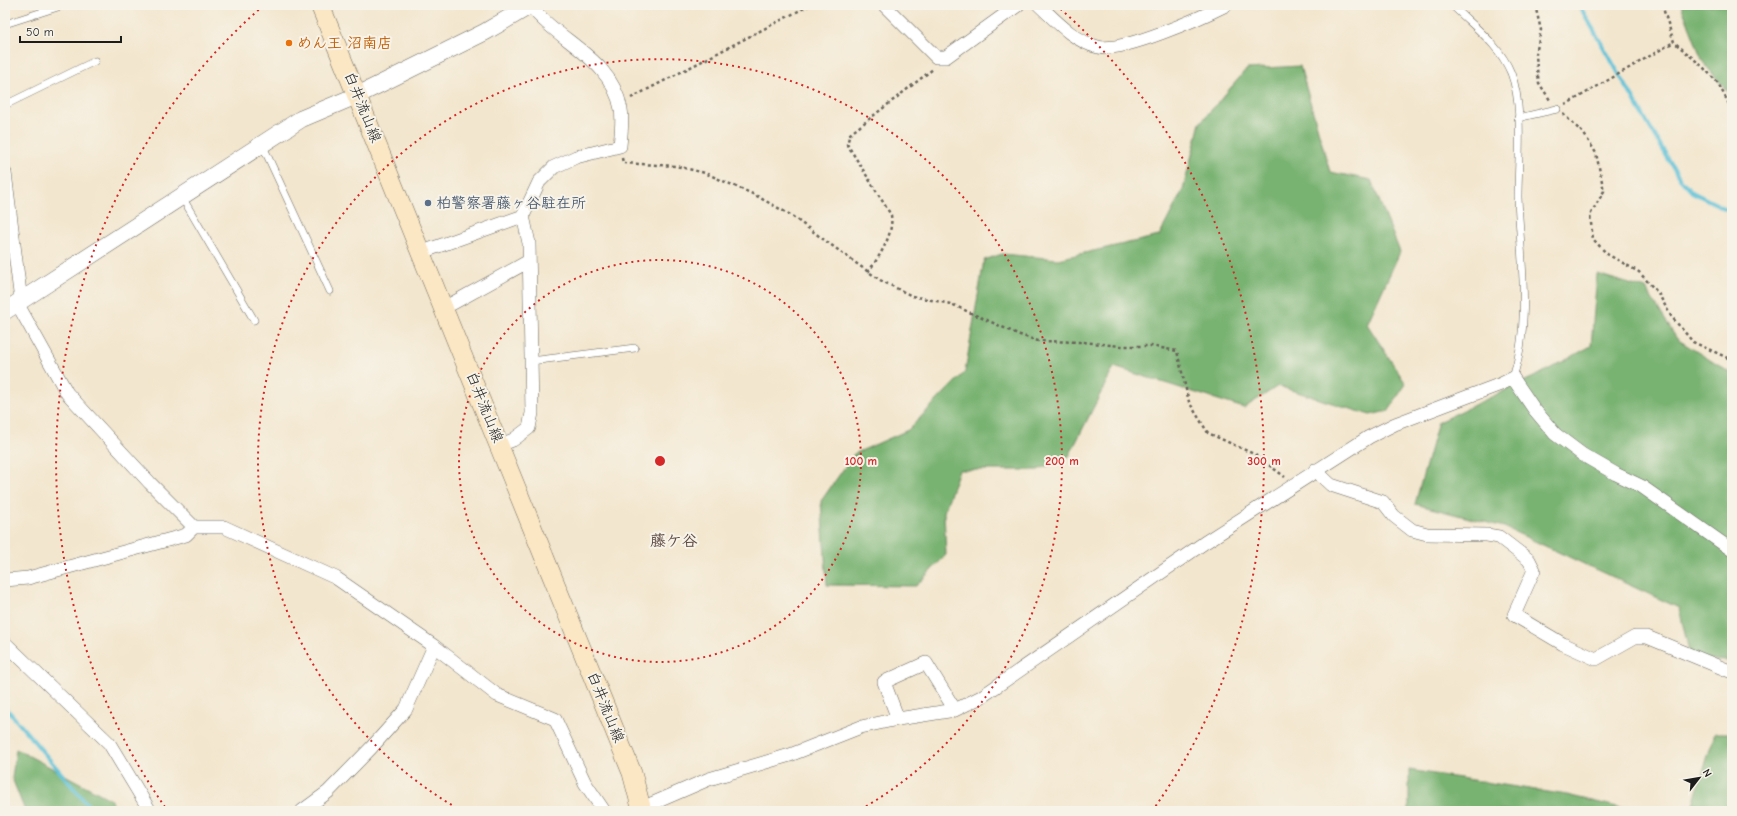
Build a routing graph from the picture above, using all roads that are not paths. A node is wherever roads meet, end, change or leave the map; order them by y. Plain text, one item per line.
1 (64, 5) edge
2 (320, 5) edge
3 (530, 5) edge
4 (884, 5) edge
5 (1018, 5) edge
6 (1039, 5) edge
7 (1226, 5) edge
8 (1452, 5) edge
9 (5, 24) edge
10 (95, 62) dead end
11 (358, 95) junction
12 (5, 105) edge
13 (1557, 109) road end
14 (1518, 118) junction
15 (262, 144) junction
16 (5, 173) edge
17 (182, 197) junction
18 (524, 216) junction
19 (422, 252) junction
20 (529, 261) junction
21 (330, 291) dead end
22 (14, 305) edge
23 (444, 308) junction
24 (254, 320) dead end
25 (635, 348) dead end
26 (531, 361) junction
27 (1513, 378) junction
28 (500, 445) junction
29 (1315, 470) junction
30 (194, 527) junction
31 (1732, 550) edge
32 (5, 580) edge
33 (5, 643) edge
34 (434, 646) junction
35 (1732, 672) edge
36 (955, 710) junction
37 (898, 719) junction
38 (642, 810) edge
39 (150, 811) edge
40 (302, 811) edge
41 (604, 811) edge

1 - 9 lane
2 - 11 main road, 白井流山線
3 - 11 street
3 - 18 street
4 - 5 street
6 - 7 street
8 - 14 lane
10 - 12 lane
11 - 15 street
11 - 19 main road, 白井流山線
13 - 14 lane
14 - 27 lane
15 - 17 street
15 - 21 lane
16 - 22 street
17 - 22 street
17 - 24 lane
18 - 19 street
18 - 20 street
19 - 23 main road, 白井流山線
20 - 23 street
20 - 26 street
22 - 30 street
23 - 28 main road, 白井流山線
25 - 26 lane
26 - 28 street
27 - 29 street
27 - 31 street
28 - 38 main road, 白井流山線
29 - 35 street
29 - 36 street
30 - 32 street
30 - 34 street
33 - 39 street
34 - 40 street
34 - 41 street
36 - 37 street
36 - 37 street
37 - 38 street

